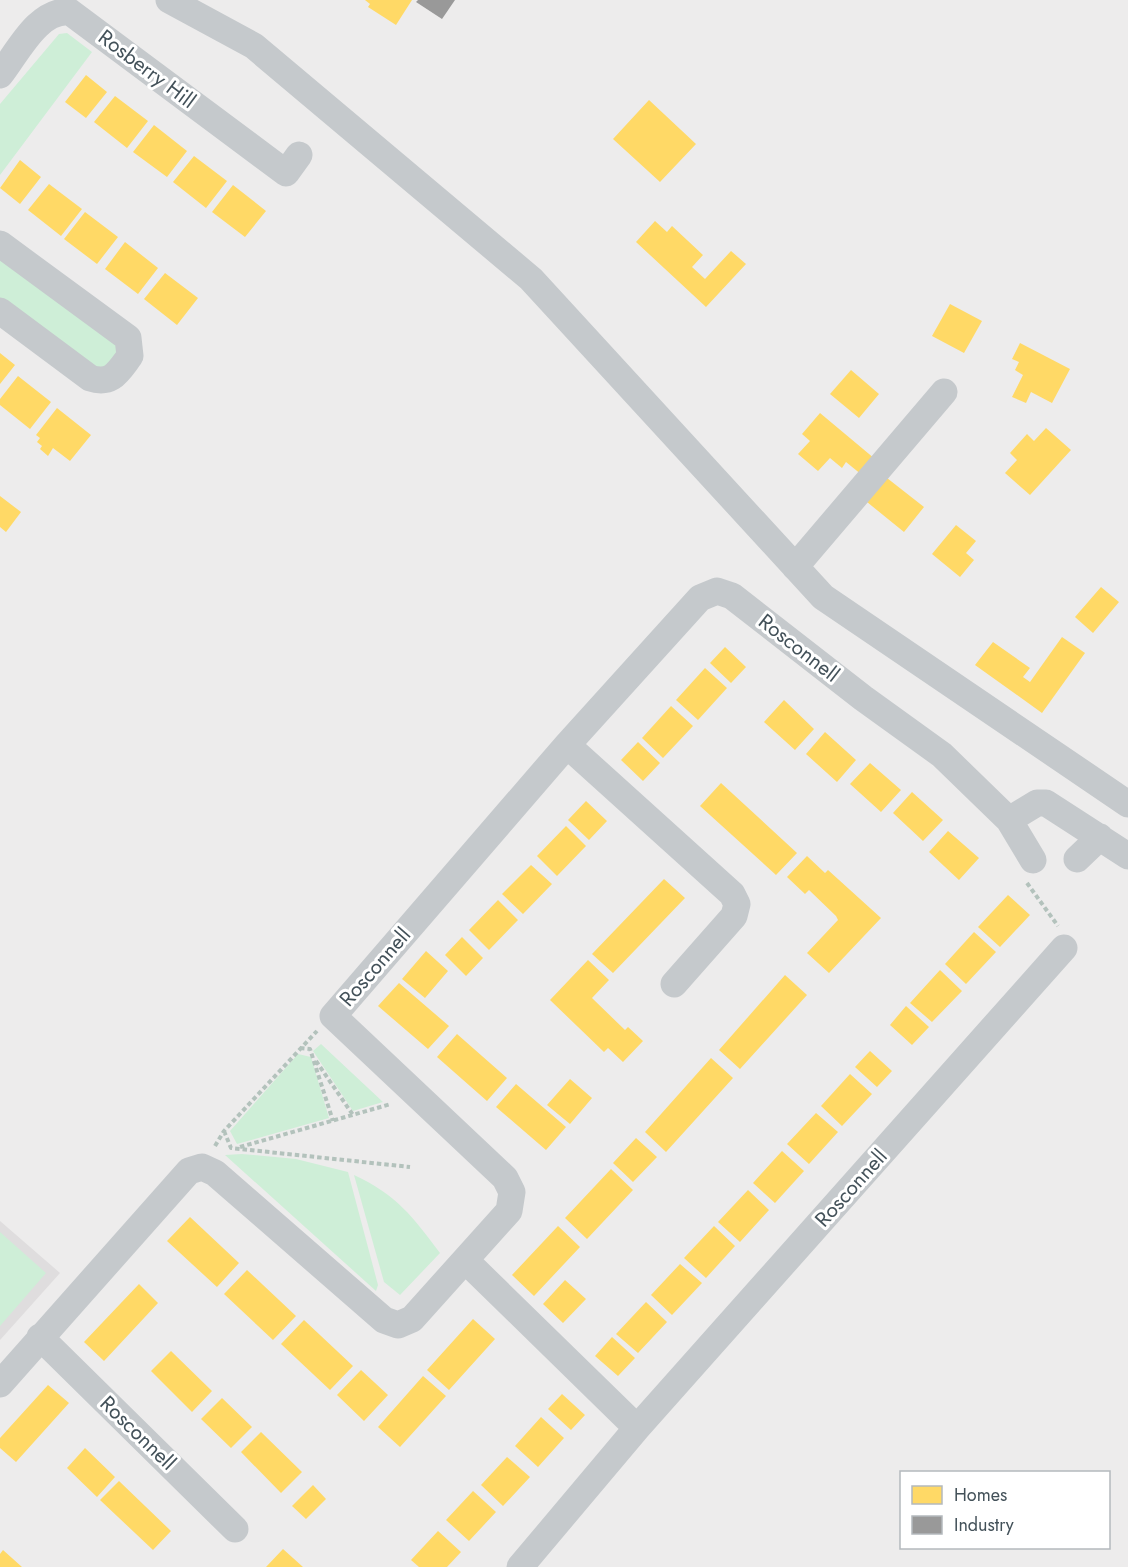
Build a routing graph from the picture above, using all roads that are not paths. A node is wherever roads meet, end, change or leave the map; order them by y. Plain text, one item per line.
1 (169, 0) edge
2 (0, 75) edge
3 (298, 155) dead end
4 (0, 244) edge
5 (0, 311) edge
6 (944, 392) dead end
7 (795, 567) junction
8 (567, 745) junction
9 (1128, 804) edge
10 (1009, 820) junction
11 (1100, 837) junction
12 (1128, 856) edge
13 (1077, 859) dead end
14 (1033, 860) dead end
15 (1064, 948) dead end
16 (674, 984) dead end
17 (465, 1260) junction
18 (40, 1337) junction
19 (0, 1384) edge
20 (637, 1428) junction
21 (235, 1529) dead end
22 (520, 1567) edge

1 - 7 street
2 - 3 street, Rosberry Hill
4 - 5 street
6 - 7 street
7 - 9 street
8 - 10 street, Rosconnell
8 - 16 street
8 - 17 street, Rosconnell
10 - 11 street
10 - 14 street, Rosconnell
11 - 12 street
11 - 13 street
15 - 20 street, Rosconnell
17 - 18 street, Rosconnell
17 - 20 street
18 - 19 street
18 - 21 street, Rosconnell
20 - 22 street, Rosconnell

